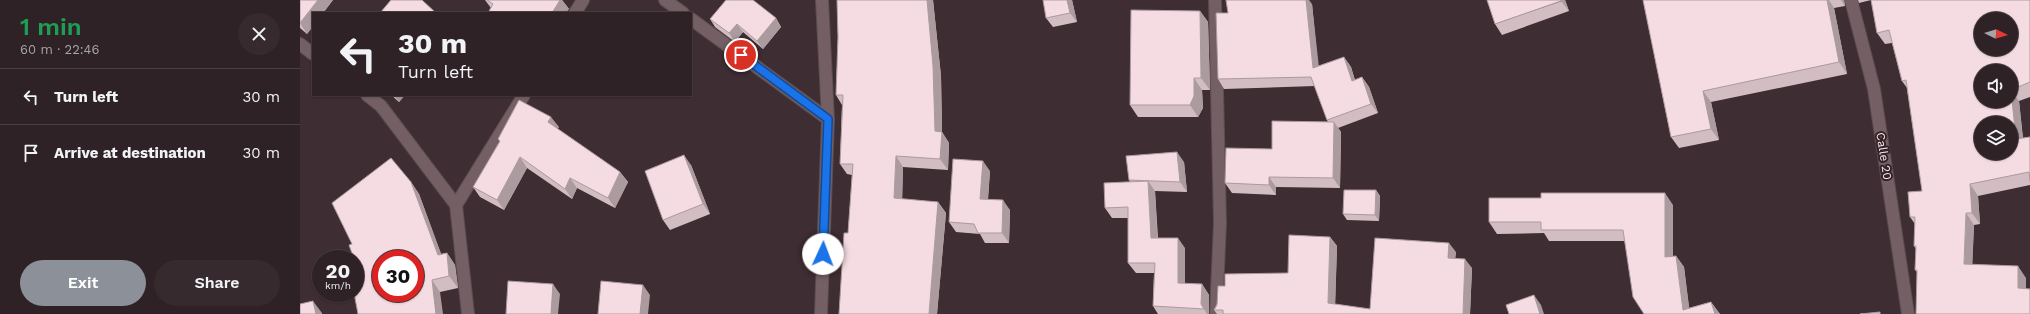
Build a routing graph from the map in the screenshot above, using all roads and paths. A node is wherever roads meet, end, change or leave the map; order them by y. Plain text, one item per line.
1 (583, 0) edge
2 (665, 0) edge
3 (822, 0) edge
4 (1215, 0) edge
5 (1851, 0) edge
6 (576, 12) edge
7 (682, 12) edge
8 (692, 20) edge
9 (300, 44) edge
10 (312, 53) edge
11 (368, 96) edge
12 (523, 96) edge
13 (828, 119) junction
14 (456, 205) junction
15 (468, 314) edge
16 (821, 314) edge
17 (1216, 314) edge
18 (1908, 314) edge

1 - 6 street
2 - 7 street
3 - 13 street
4 - 17 street
5 - 18 street, Calle 20
8 - 13 street
9 - 10 street
11 - 14 street
12 - 14 street
13 - 16 street
14 - 15 street

